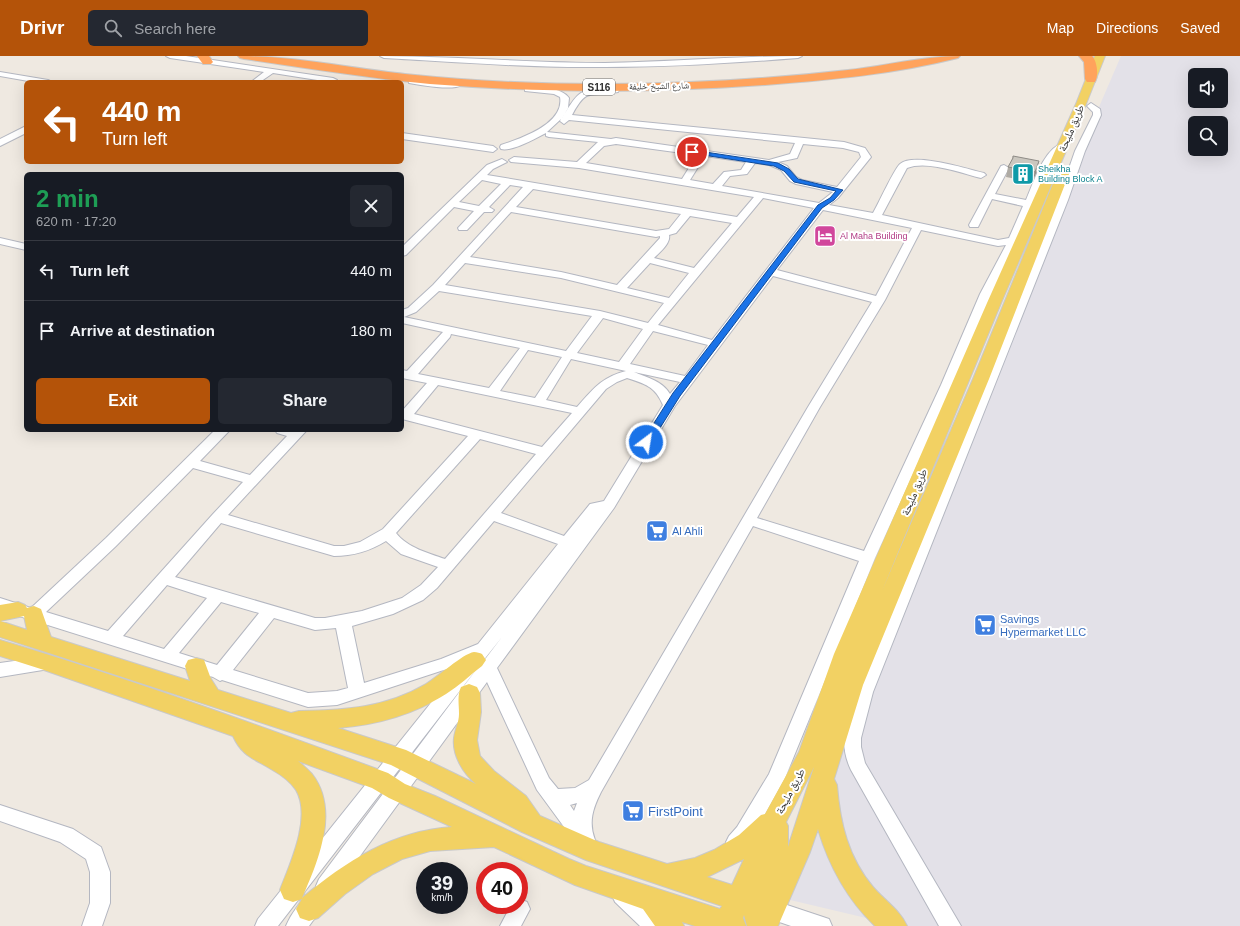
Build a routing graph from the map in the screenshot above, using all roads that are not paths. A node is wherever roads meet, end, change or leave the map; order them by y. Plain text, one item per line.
1 (170, 56) edge
2 (244, 56) edge
3 (281, 56) edge
4 (384, 56) edge
5 (455, 56) edge
6 (760, 56) edge
7 (798, 56) edge
8 (922, 56) edge
9 (954, 56) edge
10 (1085, 56) edge
11 (1100, 56) edge
12 (1113, 56) edge
13 (205, 59) edge
14 (271, 71) junction
15 (356, 72) junction
16 (0, 74) edge
17 (320, 78) joint
18 (404, 78) junction
19 (1091, 79) junction
20 (36, 80) edge
21 (258, 80) edge
22 (669, 86) junction
23 (568, 117) junction
24 (24, 130) edge
25 (549, 134) junction
26 (404, 136) edge
27 (674, 138) junction
28 (404, 140) edge
29 (800, 140) junction
30 (608, 141) junction
31 (0, 143) edge
32 (1063, 146) junction
33 (504, 147) junction
34 (519, 151) junction
35 (702, 154) junction
36 (489, 157) junction
37 (514, 160) junction
38 (752, 161) junction
39 (771, 163) junction
40 (566, 164) junction
41 (579, 165) junction
42 (1004, 168) dead end
43 (981, 175) dead end
44 (479, 177) junction
45 (508, 182) junction
46 (684, 183) junction
47 (530, 186) junction
48 (715, 188) junction
49 (840, 190) junction
50 (761, 195) junction
51 (990, 195) junction
52 (1030, 202) junction
53 (451, 204) junction
54 (820, 206) junction
55 (481, 209) junction
56 (506, 211) junction
57 (688, 212) junction
58 (876, 217) junction
59 (740, 221) junction
60 (974, 225) dead end
61 (918, 226) junction
62 (488, 230) junction
63 (664, 233) junction
64 (0, 234) edge
65 (24, 240) edge
66 (0, 241) edge
67 (1006, 245) junction
68 (24, 246) edge
69 (404, 251) edge
70 (462, 259) junction
71 (647, 259) junction
72 (697, 272) junction
73 (771, 272) junction
74 (437, 287) junction
75 (620, 289) junction
76 (990, 299) junction
77 (880, 300) junction
78 (672, 302) junction
79 (600, 314) junction
80 (406, 318) edge
81 (651, 326) junction
82 (446, 335) junction
83 (716, 344) junction
84 (523, 351) junction
85 (568, 357) junction
86 (965, 357) junction
87 (702, 361) junction
88 (597, 367) junction
89 (627, 369) junction
90 (406, 375) edge
91 (435, 381) junction
92 (685, 383) junction
93 (602, 386) junction
94 (492, 393) junction
95 (538, 403) junction
96 (669, 404) junction
97 (579, 411) junction
98 (404, 415) edge
99 (404, 416) edge
100 (221, 432) edge
101 (298, 432) edge
102 (477, 435) junction
103 (545, 452) junction
104 (190, 464) junction
105 (253, 480) junction
106 (609, 505) junction
107 (491, 515) junction
108 (218, 517) junction
109 (749, 520) junction
110 (388, 533) junction
111 (567, 542) junction
112 (868, 558) junction
113 (910, 562) junction
114 (448, 565) junction
115 (164, 579) junction
116 (218, 595) junction
117 (13, 610) edge
118 (271, 610) junction
119 (343, 622) junction
120 (0, 629) edge
121 (111, 639) junction
122 (43, 643) junction
123 (0, 648) edge
124 (166, 657) junction
125 (484, 657) junction
126 (50, 663) junction
127 (196, 666) junction
128 (0, 670) edge
129 (220, 674) junction
130 (357, 692) junction
131 (469, 694) junction
132 (210, 697) junction
133 (283, 720) junction
134 (242, 730) junction
135 (406, 762) junction
136 (824, 777) junction
137 (388, 785) junction
138 (595, 786) junction
139 (553, 797) junction
140 (0, 812) edge
141 (776, 817) junction
142 (531, 824) junction
143 (496, 836) junction
144 (590, 846) junction
145 (720, 860) junction
146 (664, 876) junction
147 (611, 886) junction
148 (294, 890) junction
149 (652, 900) junction
150 (517, 914) edge
151 (303, 917) edge
152 (747, 919) edge
153 (92, 926) edge
154 (265, 926) edge
155 (510, 926) edge
156 (654, 926) edge
157 (671, 926) edge
158 (822, 926) edge
159 (894, 926) edge
160 (951, 926) edge

1 - 13 street
2 - 15 highway, شارع الشيخ خليفة / S116
3 - 8 highway, شارع الشيخ خليفة / S116
4 - 7 street
5 - 6 street
9 - 22 highway, شارع الشيخ خليفة / S116
10 - 19 highway
11 - 19 main road, طريق مليحة
12 - 113 main road, طريق مليحة
13 - 14 street
14 - 17 street
14 - 21 street
15 - 17 highway
15 - 18 highway, شارع الشيخ خليفة / S116
16 - 20 street
18 - 22 highway, شارع الشيخ خليفة / S116
18 - 33 street
19 - 32 main road, طريق مليحة
22 - 23 street
23 - 25 street
23 - 27 street
24 - 31 street
25 - 30 street
25 - 34 street
26 - 36 street
27 - 29 street
27 - 30 street
27 - 35 street
28 - 36 street
29 - 39 street
29 - 49 street
30 - 41 street
32 - 52 street
32 - 76 main road, طريق مليحة
33 - 34 street
33 - 36 street
34 - 37 street
34 - 40 street
35 - 38 street
35 - 46 street
36 - 37 street
36 - 44 street
37 - 40 street
38 - 39 street
38 - 48 street
39 - 49 street
40 - 41 street
41 - 46 street
42 - 51 street
43 - 58 street
44 - 45 street
44 - 53 street
45 - 47 street
45 - 55 street
46 - 48 street
47 - 56 street
47 - 57 street
48 - 50 street
49 - 54 street
50 - 54 street
50 - 59 street
51 - 52 street
51 - 60 street
52 - 67 street
53 - 55 street
53 - 69 street
54 - 58 street
54 - 73 street
55 - 56 street
55 - 62 street
56 - 62 street
56 - 63 street
57 - 59 street
57 - 63 street
58 - 61 street
59 - 72 street
61 - 67 street
61 - 77 street
62 - 70 street
63 - 71 street
64 - 65 street
66 - 68 street
67 - 76 street
70 - 74 street
70 - 75 street
71 - 72 street
71 - 75 street
72 - 78 street
73 - 77 street
73 - 83 street
74 - 79 street
74 - 80 street
75 - 78 street
76 - 86 main road, طريق مليحة
77 - 109 street
78 - 81 street
79 - 81 street
79 - 85 street
80 - 82 street
80 - 85 street
81 - 83 street
81 - 89 street
82 - 84 street
82 - 90 street
83 - 87 street
84 - 85 street
84 - 94 street
85 - 88 street
85 - 89 street
85 - 95 street
86 - 112 street
86 - 141 main road, طريق مليحة
87 - 89 street
87 - 92 street
88 - 89 street
88 - 93 street
89 - 92 street
89 - 93 street
89 - 96 street
90 - 91 street
91 - 94 street
91 - 98 street
92 - 96 street
93 - 97 street
94 - 95 street
95 - 97 street
96 - 106 street
97 - 103 street
99 - 102 street
100 - 104 street
101 - 105 street
102 - 103 street
102 - 110 street
103 - 107 street
104 - 105 street
104 - 117 street
105 - 108 street
106 - 111 street
106 - 125 street
107 - 111 street
107 - 114 street
108 - 110 street
108 - 115 street
109 - 112 street
109 - 138 street
110 - 114 street
111 - 125 street
112 - 145 street
113 - 136 main road, طريق مليحة
113 - 160 street
114 - 119 street
115 - 116 street
115 - 121 street
116 - 118 street
116 - 124 street
117 - 121 street
117 - 122 main road
118 - 119 street
118 - 129 street
119 - 130 street
120 - 122 main road
121 - 124 street
122 - 132 main road
123 - 126 main road
124 - 127 street
125 - 130 street
125 - 131 street
125 - 133 main road
125 - 135 street
125 - 139 street
126 - 128 street
126 - 134 main road
127 - 129 street
127 - 132 main road
129 - 130 street
131 - 135 street
131 - 142 main road
132 - 133 main road
133 - 135 main road
134 - 137 main road
134 - 148 main road
135 - 137 street
135 - 142 main road
136 - 152 main road, طريق مليحة
136 - 159 main road
137 - 143 main road
137 - 148 street
137 - 151 street
138 - 139 street
138 - 144 street
139 - 144 street
140 - 153 street
141 - 145 main road
141 - 152 main road
142 - 144 main road
143 - 147 main road
143 - 151 main road
144 - 146 main road
145 - 146 main road
146 - 152 main road
147 - 149 main road
147 - 156 street
148 - 154 street
149 - 152 main road
149 - 157 main road
150 - 155 street
152 - 158 street

